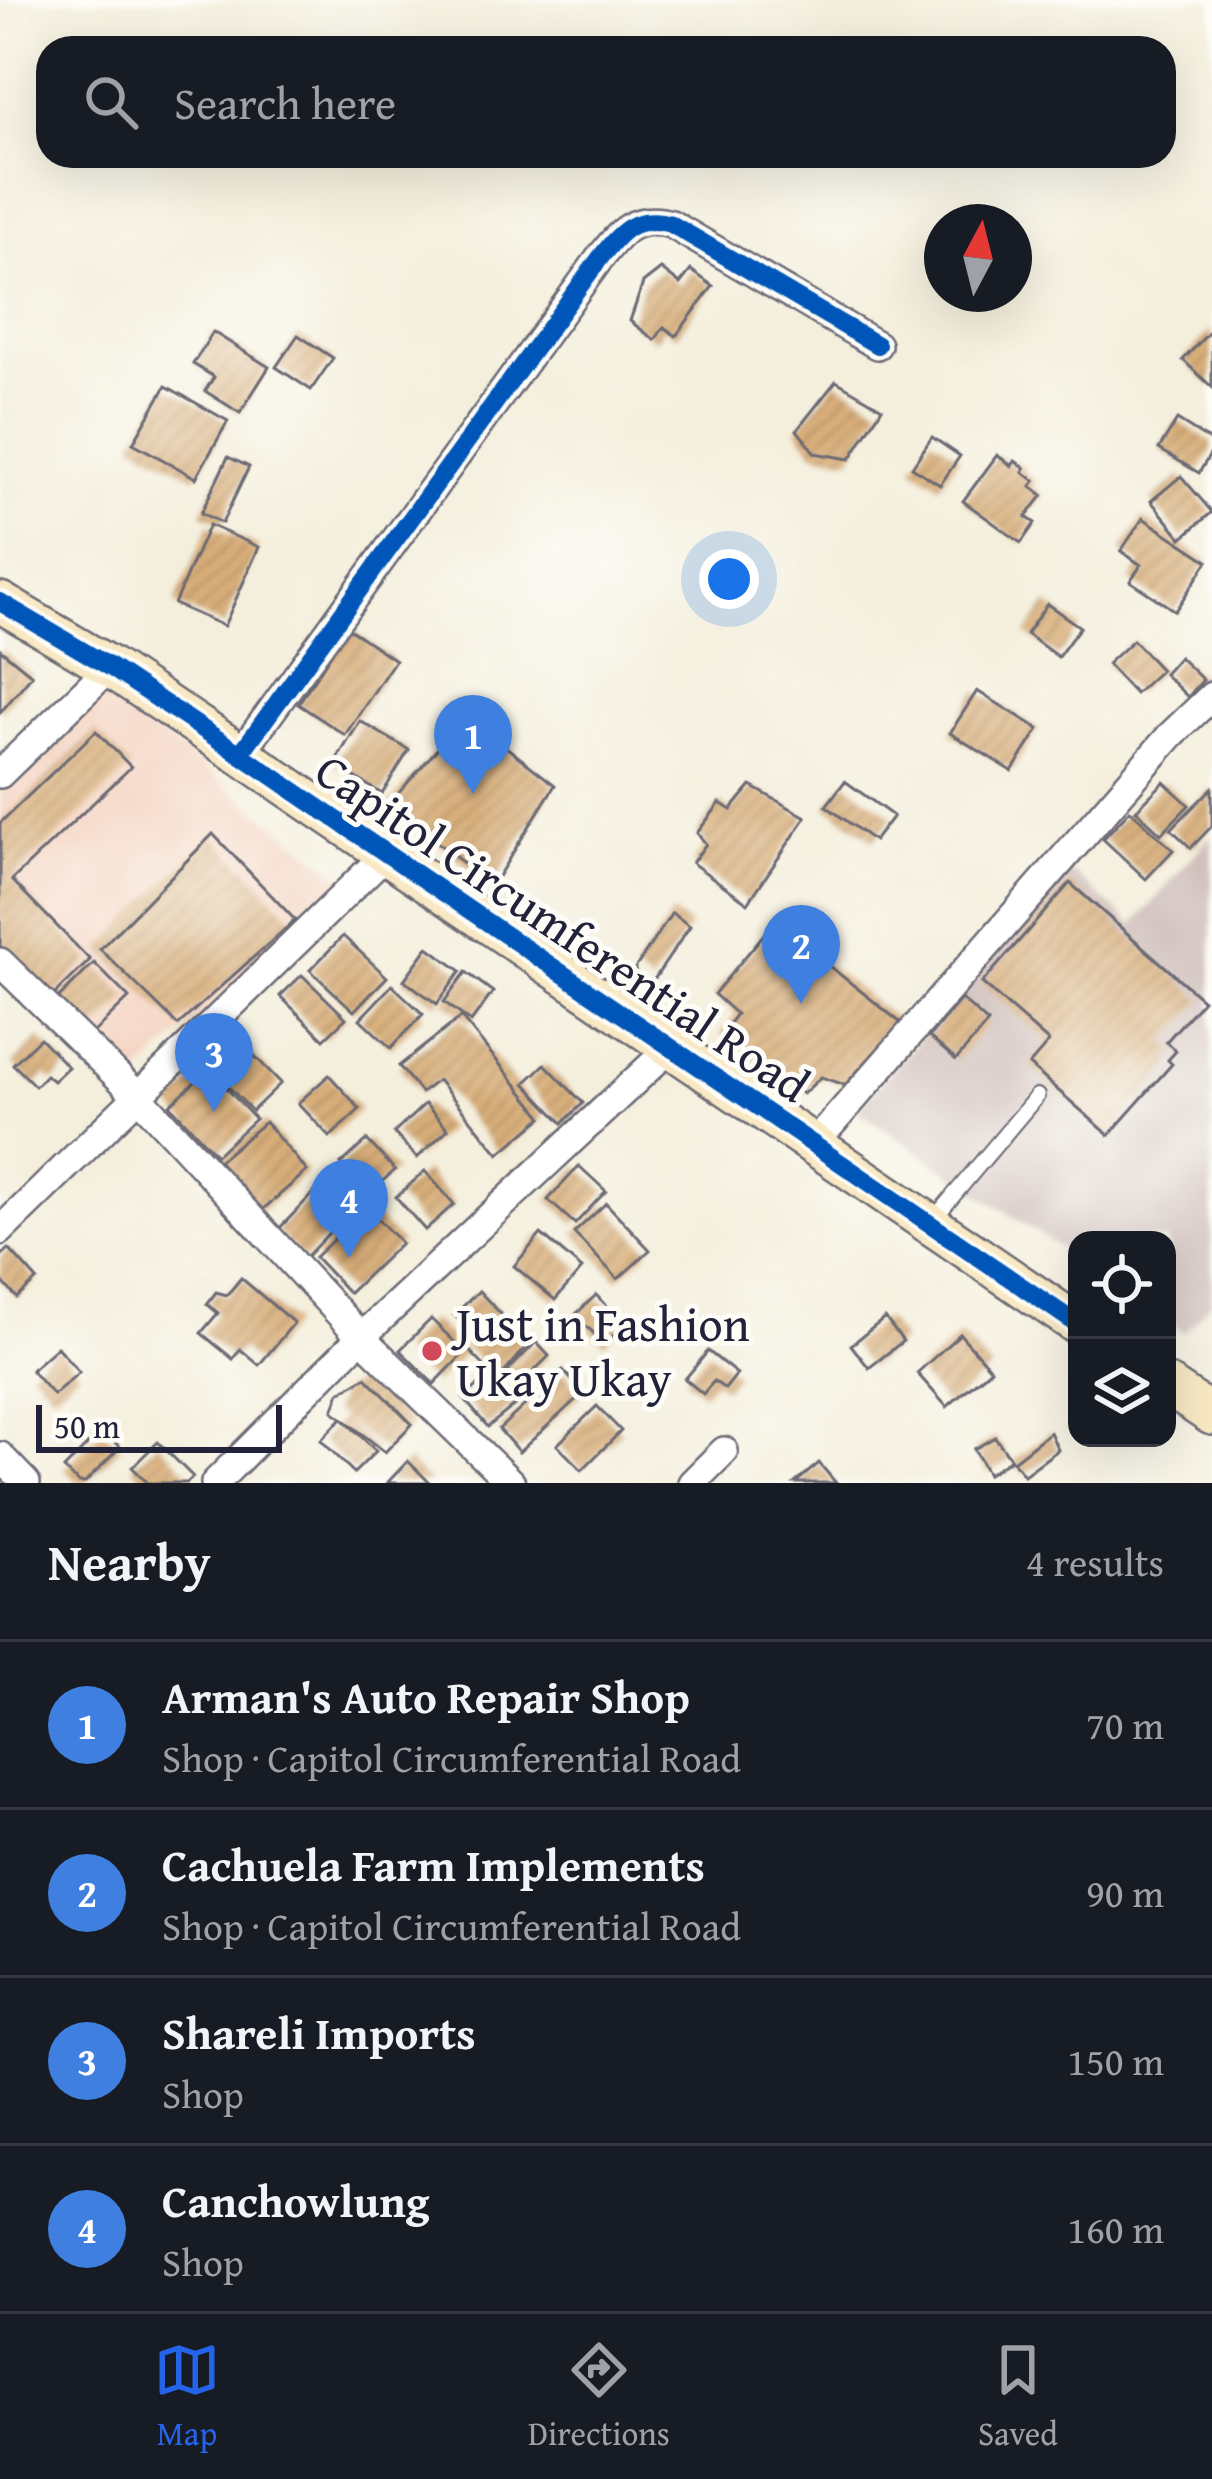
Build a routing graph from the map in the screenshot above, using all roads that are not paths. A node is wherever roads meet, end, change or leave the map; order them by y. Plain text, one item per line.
1 (877, 345) dead end
2 (0, 602) edge
3 (110, 667) junction
4 (1212, 696) edge
5 (240, 754) junction
6 (0, 774) edge
7 (386, 854) junction
8 (0, 962) edge
9 (671, 1047) junction
10 (138, 1096) junction
11 (1037, 1096) dead end
12 (812, 1146) junction
13 (928, 1225) junction
14 (0, 1231) edge
15 (1068, 1318) edge
16 (361, 1337) junction
17 (1176, 1390) edge
18 (1212, 1415) edge
19 (724, 1451) dead end
20 (0, 1456) edge
21 (26, 1483) edge
22 (215, 1483) edge
23 (511, 1483) edge
24 (692, 1483) edge

1 - 5 street
2 - 3 main road, Capitol Circumferential Road
3 - 5 main road, Capitol Circumferential Road
3 - 6 street
4 - 12 street
5 - 7 main road, Capitol Circumferential Road
7 - 9 main road, Capitol Circumferential Road
7 - 10 street
8 - 10 street
9 - 12 main road, Capitol Circumferential Road
9 - 16 street
10 - 14 street
10 - 16 street
11 - 13 lane
12 - 13 main road, Capitol Circumferential Road
13 - 15 main road, Capitol Circumferential Road
16 - 22 street
16 - 23 street
17 - 18 main road
19 - 24 street
20 - 21 street

